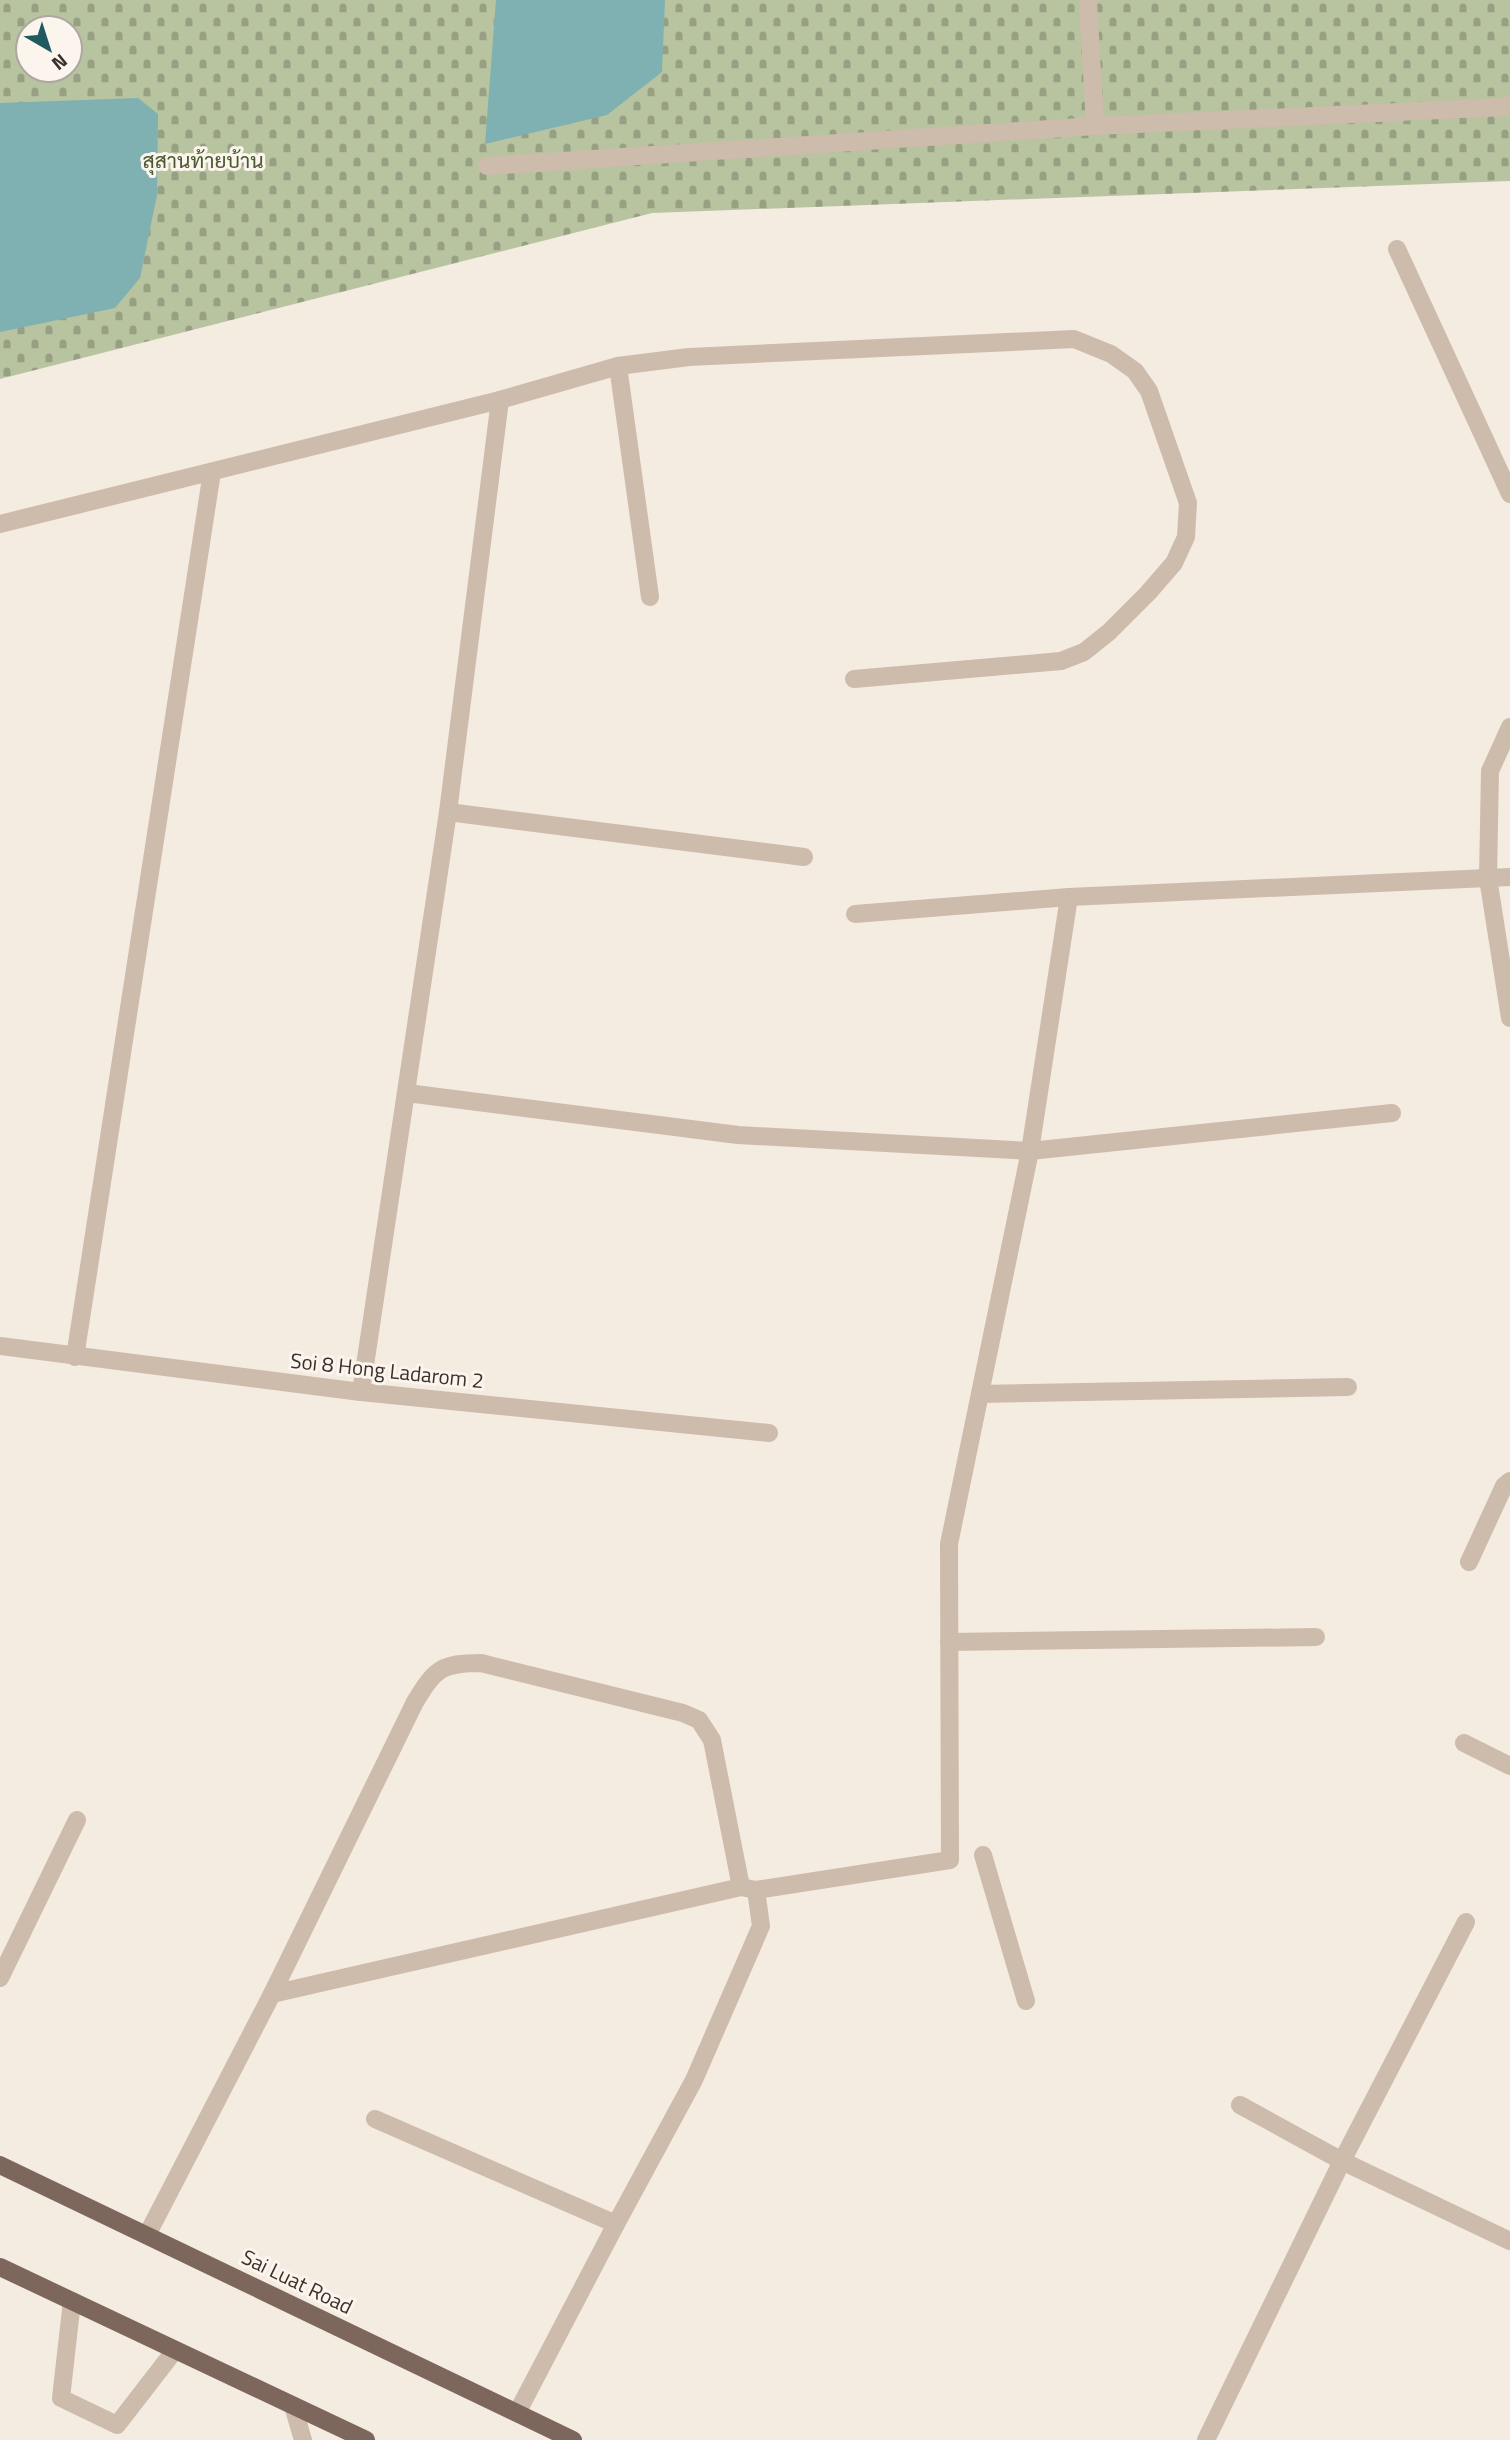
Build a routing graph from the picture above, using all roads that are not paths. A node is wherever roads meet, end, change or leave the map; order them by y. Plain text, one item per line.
1 (1088, 0) edge
2 (1510, 104) edge
3 (1095, 126) junction
4 (487, 166) dead end
5 (1396, 249) dead end
6 (618, 366) junction
7 (500, 400) junction
8 (212, 472) junction
9 (1510, 494) edge
10 (0, 524) edge
11 (650, 597) dead end
12 (854, 679) dead end
13 (1510, 727) edge
14 (448, 812) junction
15 (804, 857) dead end
16 (1510, 877) edge
17 (1488, 878) junction
18 (1069, 897) junction
19 (855, 914) dead end
20 (1510, 1018) edge
21 (407, 1093) junction
22 (1392, 1113) dead end
23 (1030, 1150) junction
24 (0, 1346) edge
25 (75, 1357) junction
26 (1348, 1387) dead end
27 (361, 1392) junction
28 (980, 1394) junction
29 (769, 1433) dead end
30 (1510, 1481) edge
31 (1469, 1562) dead end
32 (1316, 1637) dead end
33 (948, 1642) junction
34 (1464, 1743) dead end
35 (1510, 1766) edge
36 (77, 1820) dead end
37 (983, 1855) dead end
38 (748, 1889) junction
39 (1466, 1922) dead end
40 (0, 1978) edge
41 (272, 1994) junction
42 (1026, 2001) dead end
43 (1240, 2105) dead end
44 (375, 2119) dead end
45 (1342, 2161) junction
46 (0, 2165) edge
47 (616, 2224) junction
48 (148, 2235) junction
49 (1510, 2241) edge
50 (0, 2267) edge
51 (72, 2301) junction
52 (176, 2350) junction
53 (293, 2406) junction
54 (517, 2413) junction
55 (303, 2440) edge
56 (366, 2440) edge
57 (573, 2440) edge
58 (1206, 2440) edge

1 - 3 street
2 - 3 street
3 - 4 street
5 - 9 street
6 - 7 street
6 - 11 street
6 - 12 street
7 - 8 street
7 - 14 street
8 - 10 street
8 - 25 street
13 - 17 street
14 - 15 street
14 - 21 street
16 - 17 street
17 - 18 street
17 - 20 street
18 - 19 street
18 - 23 street
21 - 23 street
21 - 27 street
22 - 23 street
23 - 28 street
24 - 25 street, Soi 8 Hong Ladarom 2
25 - 27 street, Soi 8 Hong Ladarom 2
26 - 28 street
27 - 29 street, Soi 8 Hong Ladarom 2
28 - 33 street
30 - 31 street
32 - 33 street
33 - 38 street
34 - 35 street
36 - 40 street
37 - 42 street
38 - 41 street
38 - 41 street
38 - 47 street
39 - 45 street
41 - 48 street
43 - 45 street
44 - 47 street
45 - 49 street
45 - 58 street
46 - 48 main road, Sai Luat Road
47 - 54 street
48 - 54 main road, Sai Luat Road
50 - 51 main road
51 - 52 main road
51 - 52 street
52 - 53 main road
53 - 55 street
53 - 56 main road
54 - 57 main road, Sai Luat Road

